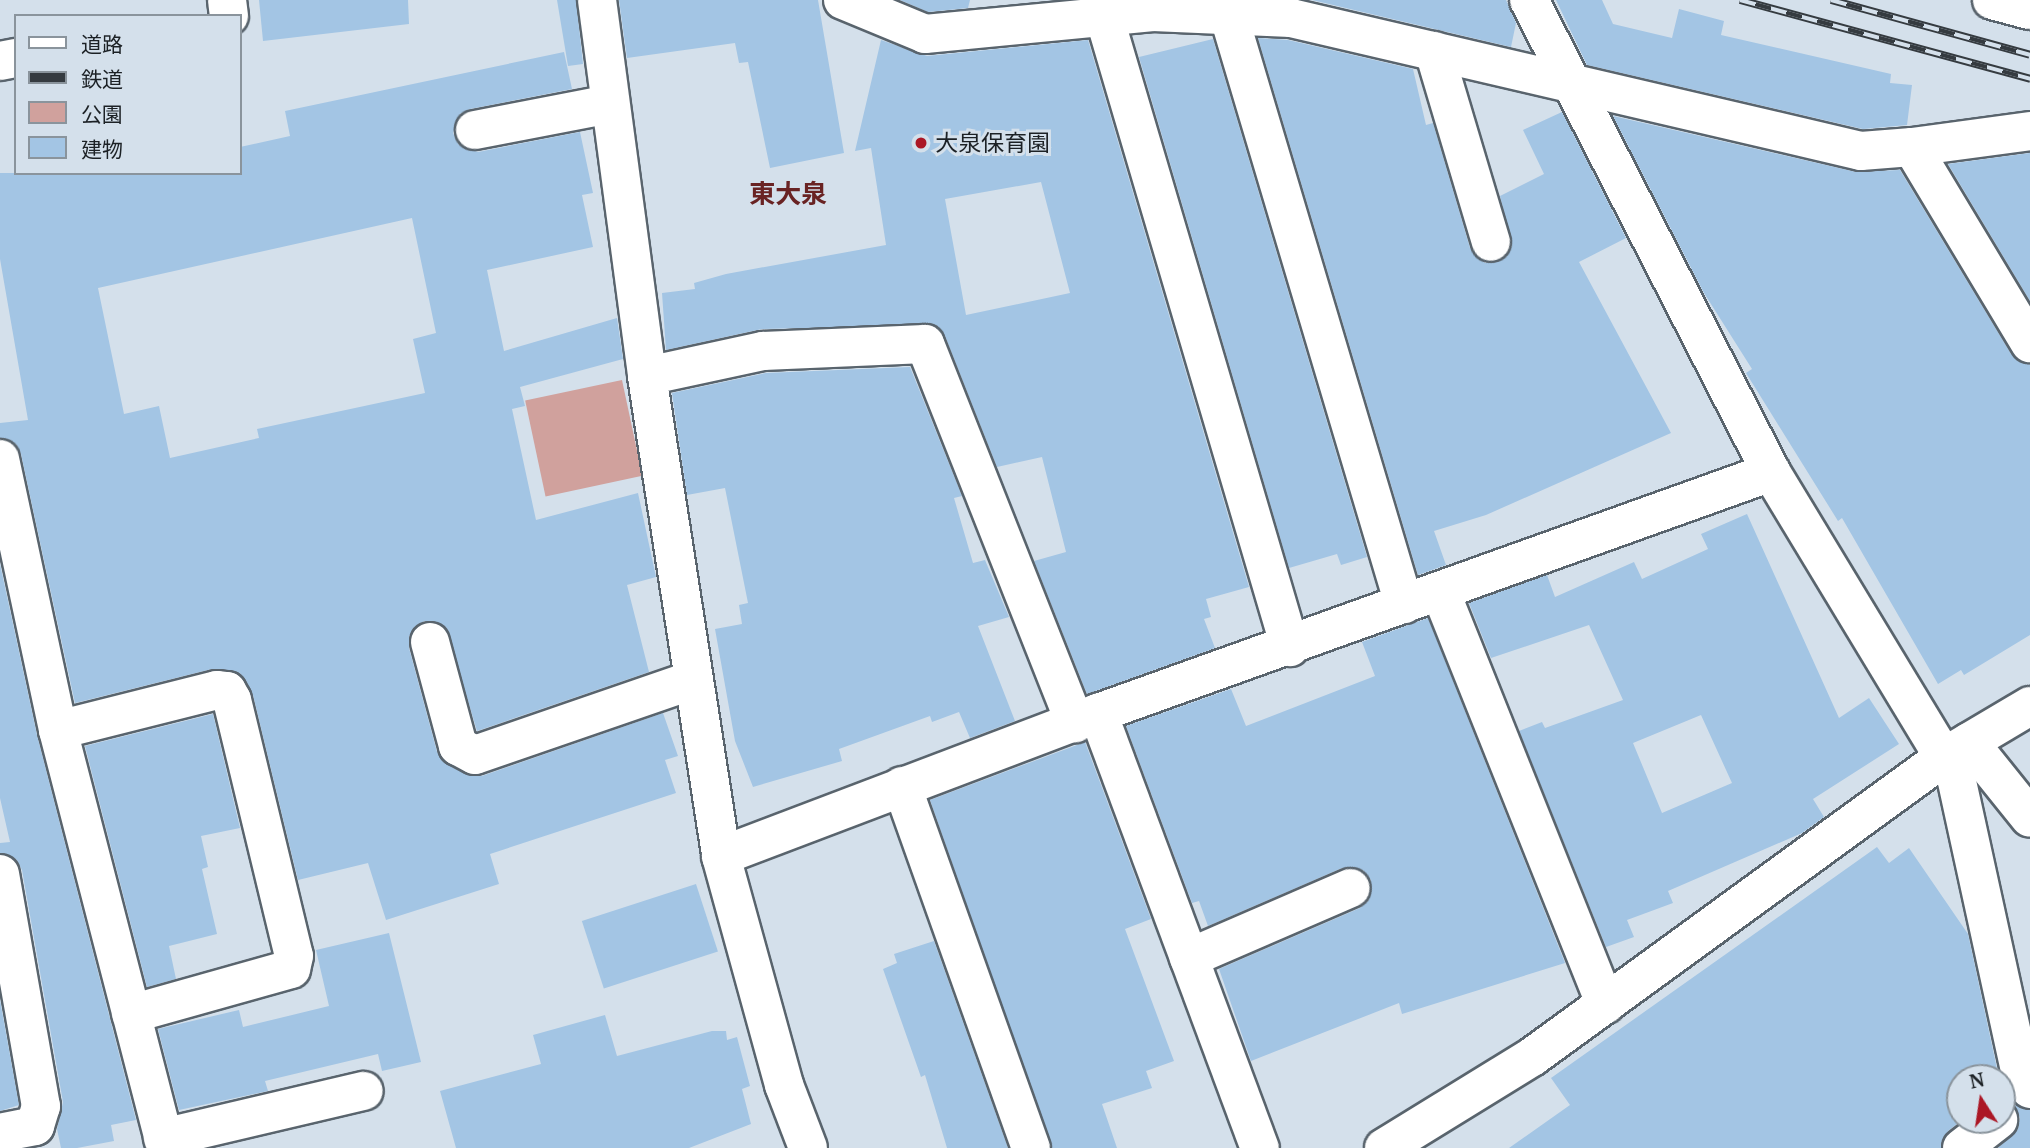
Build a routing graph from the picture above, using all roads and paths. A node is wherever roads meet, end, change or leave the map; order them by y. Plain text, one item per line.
1 (597, 0) edge
2 (843, 0) edge
3 (1529, 0) edge
4 (1992, 0) edge
5 (2030, 10) edge
6 (1228, 13) junction
7 (1104, 16) junction
8 (1434, 51) junction
9 (1572, 87) junction
10 (610, 104) junction
11 (475, 130) dead end
12 (2030, 131) edge
13 (1912, 147) junction
14 (1492, 242) dead end
15 (2030, 343) edge
16 (647, 376) junction
17 (0, 459) edge
18 (1772, 472) junction
19 (1441, 593) junction
20 (1404, 604) junction
21 (430, 642) dead end
22 (1290, 647) junction
23 (693, 680) junction
24 (2030, 706) edge
25 (1086, 718) junction
26 (58, 730) junction
27 (1957, 749) junction
28 (902, 786) junction
29 (2030, 818) edge
30 (721, 856) junction
31 (0, 874) edge
32 (1350, 888) dead end
33 (1189, 958) junction
34 (1605, 1004) junction
35 (131, 1014) junction
36 (2030, 1089) edge
37 (364, 1091) dead end
38 (2030, 1096) edge
39 (2016, 1107) edge
40 (0, 1133) edge
41 (1980, 1134) edge
42 (164, 1143) edge
43 (808, 1148) edge
44 (1031, 1148) edge
45 (1259, 1148) edge
46 (1384, 1148) edge
47 (1962, 1148) edge

1 - 10 street
2 - 7 street
3 - 9 street
4 - 5 street
6 - 7 street
6 - 8 street
6 - 20 street
7 - 22 street
8 - 9 street
8 - 14 street
9 - 13 street
9 - 18 street
10 - 11 street
10 - 16 street
12 - 13 street
13 - 15 street
16 - 23 street
16 - 25 street
17 - 26 street
18 - 19 street
18 - 27 street
19 - 20 street
19 - 34 street
20 - 22 street
21 - 23 street
22 - 25 street
23 - 30 street
24 - 27 street
25 - 28 street
25 - 33 street
26 - 35 street
26 - 35 street
27 - 29 street
27 - 34 street
27 - 36 street
28 - 30 street
28 - 44 street
30 - 43 street
31 - 40 street
32 - 33 street
33 - 45 street
34 - 46 street
35 - 42 street
37 - 42 street
38 - 39 street
41 - 47 street

